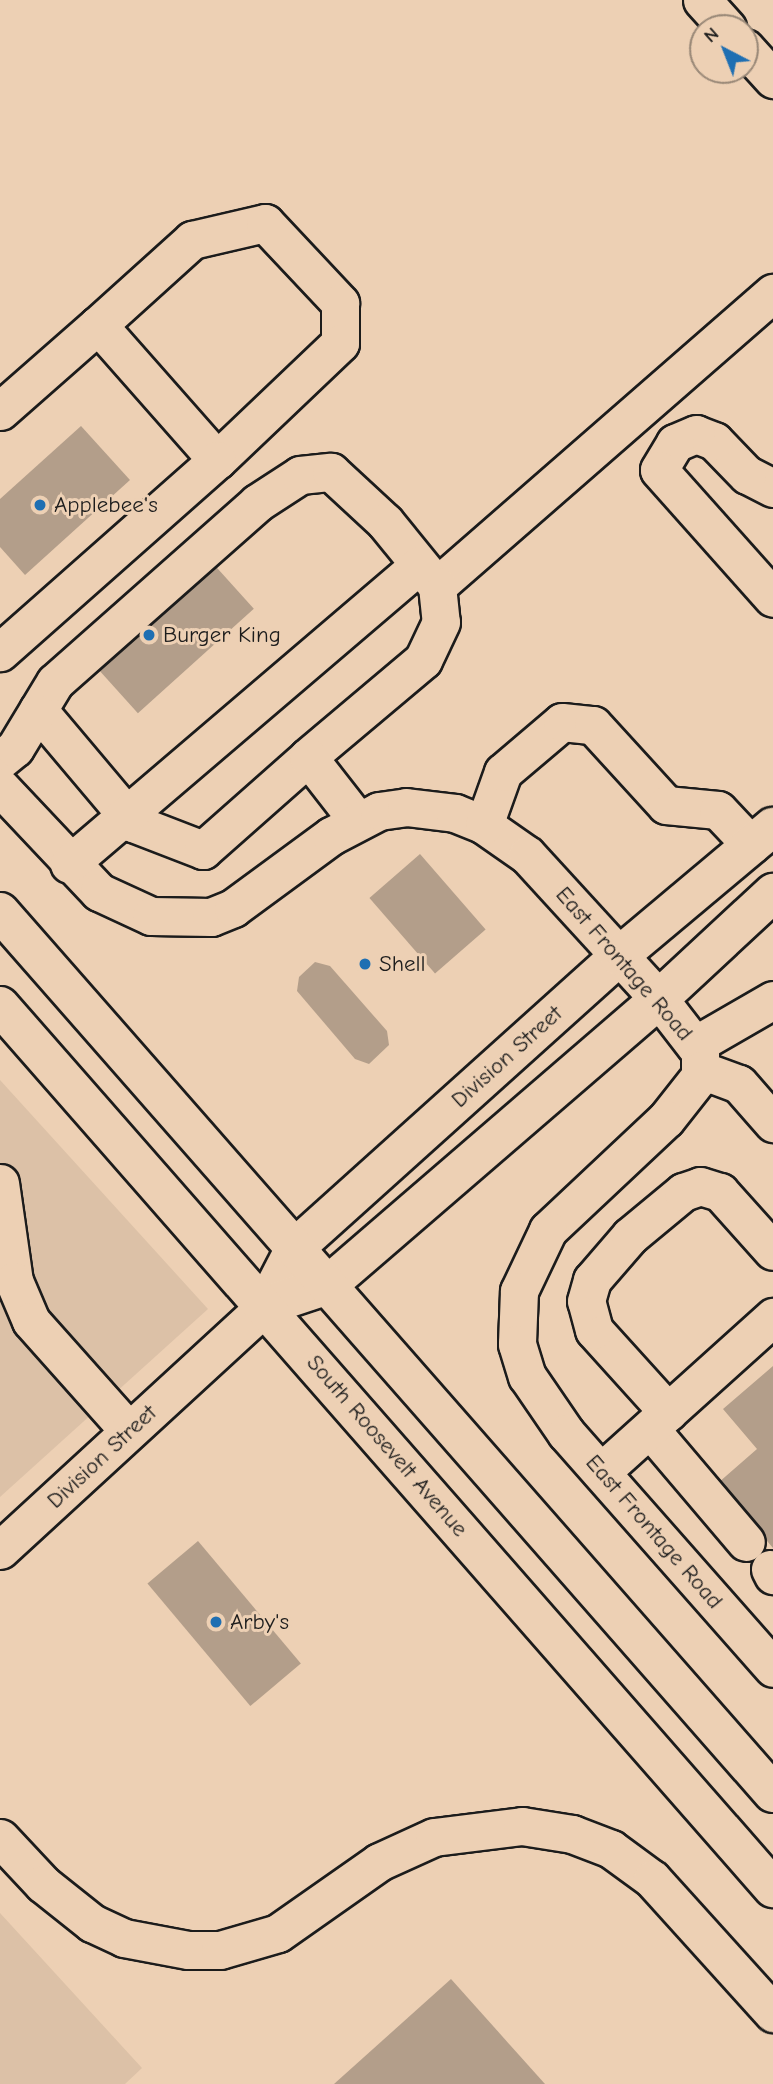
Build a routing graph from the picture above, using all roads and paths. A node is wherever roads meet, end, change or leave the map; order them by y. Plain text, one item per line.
1 (702, 0) edge
2 (714, 14) edge
3 (759, 64) edge
4 (773, 79) edge
5 (773, 293) edge
6 (98, 324) junction
7 (0, 411) edge
8 (217, 460) junction
9 (773, 488) edge
10 (428, 575) junction
11 (773, 598) edge
12 (0, 652) edge
13 (38, 710) junction
14 (308, 757) junction
15 (0, 760) edge
16 (0, 787) edge
17 (125, 814) junction
18 (357, 820) junction
19 (484, 825) junction
20 (762, 836) edge
21 (69, 864) junction
22 (773, 893) edge
23 (0, 912) edge
24 (619, 956) junction
25 (659, 999) junction
26 (773, 1000) edge
27 (0, 1006) edge
28 (698, 1057) junction
29 (773, 1123) edge
30 (0, 1183) edge
31 (295, 1248) junction
32 (773, 1251) edge
33 (328, 1286) junction
34 (265, 1307) junction
35 (773, 1317) edge
36 (659, 1420) junction
37 (130, 1431) junction
38 (601, 1472) junction
39 (746, 1542) dead end
40 (0, 1550) edge
41 (773, 1668) edge
42 (773, 1793) edge
43 (0, 1838) edge
44 (773, 1888) edge
45 (773, 2013) edge

1 - 2 street
3 - 4 street
5 - 10 street
6 - 7 street
6 - 8 street
6 - 8 street
8 - 12 street
9 - 11 street
10 - 13 street
10 - 14 street
10 - 17 street
13 - 15 street
13 - 17 street
14 - 17 street
14 - 18 street
16 - 21 street, East Frontage Road
17 - 21 street
18 - 19 street, East Frontage Road
18 - 21 street, East Frontage Road
19 - 20 street
19 - 24 street, East Frontage Road
20 - 24 main road, Division Street
22 - 25 main road, Division Street
23 - 31 main road
24 - 25 street, East Frontage Road
24 - 31 main road, Division Street
25 - 28 street, East Frontage Road
25 - 33 main road, Division Street
26 - 28 street
27 - 34 main road, South Roosevelt Avenue
28 - 29 street
28 - 38 street, East Frontage Road
30 - 37 street
31 - 33 main road
31 - 34 main road, Division Street
32 - 36 street
33 - 34 main road, Division Street
33 - 42 main road
34 - 37 street, Division Street
34 - 44 main road, South Roosevelt Avenue
35 - 36 street
36 - 38 street
36 - 39 street
37 - 40 street, Division Street
38 - 41 street, East Frontage Road
43 - 45 street

